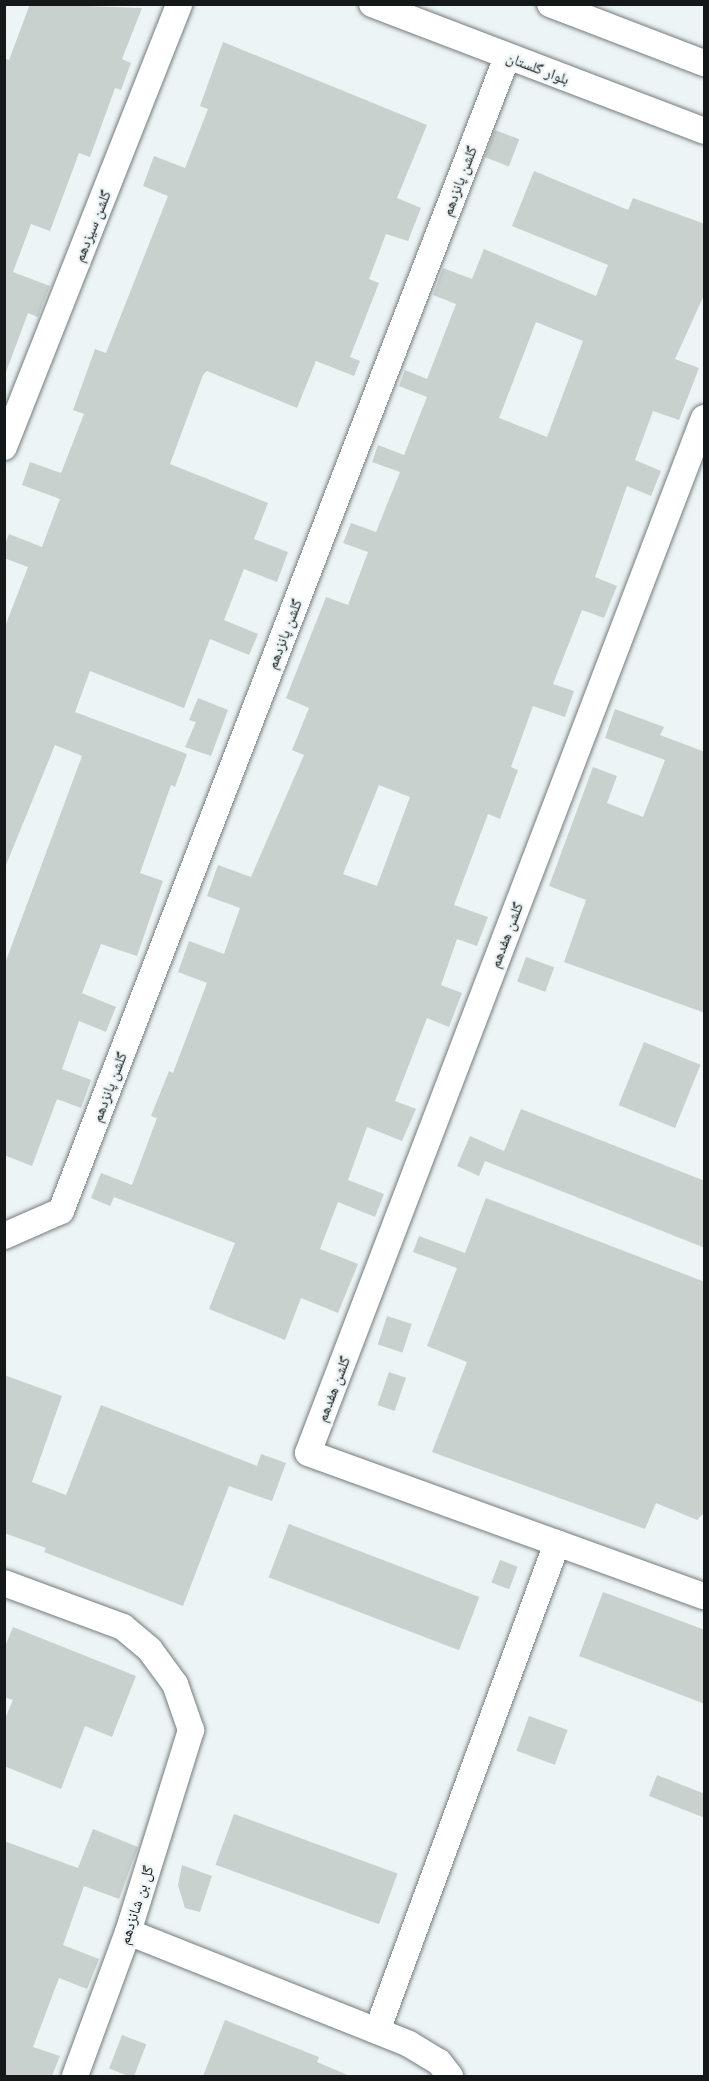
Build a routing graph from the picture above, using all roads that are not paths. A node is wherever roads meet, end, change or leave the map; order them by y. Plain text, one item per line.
1 (180, 4) edge
2 (372, 4) edge
3 (550, 4) edge
4 (507, 57) junction
5 (705, 63) edge
6 (705, 131) edge
7 (705, 418) edge
8 (4, 447) edge
9 (4, 1236) edge
10 (557, 1543) junction
11 (4, 1583) edge
12 (705, 1596) edge
13 (128, 1932) junction
14 (377, 2031) junction
15 (75, 2076) edge
16 (450, 2076) edge

1 - 8 street, گلشن سیزدهم
2 - 4 street, بلوار گلستان
3 - 5 street
4 - 6 street, بلوار گلستان
4 - 9 street, گلشن پانزدهم
7 - 10 street, گلشن هفدهم
10 - 12 street
10 - 14 street
11 - 13 street, گل بن شانزدهم
13 - 14 street
13 - 15 street, گل بن شانزدهم
14 - 16 street

